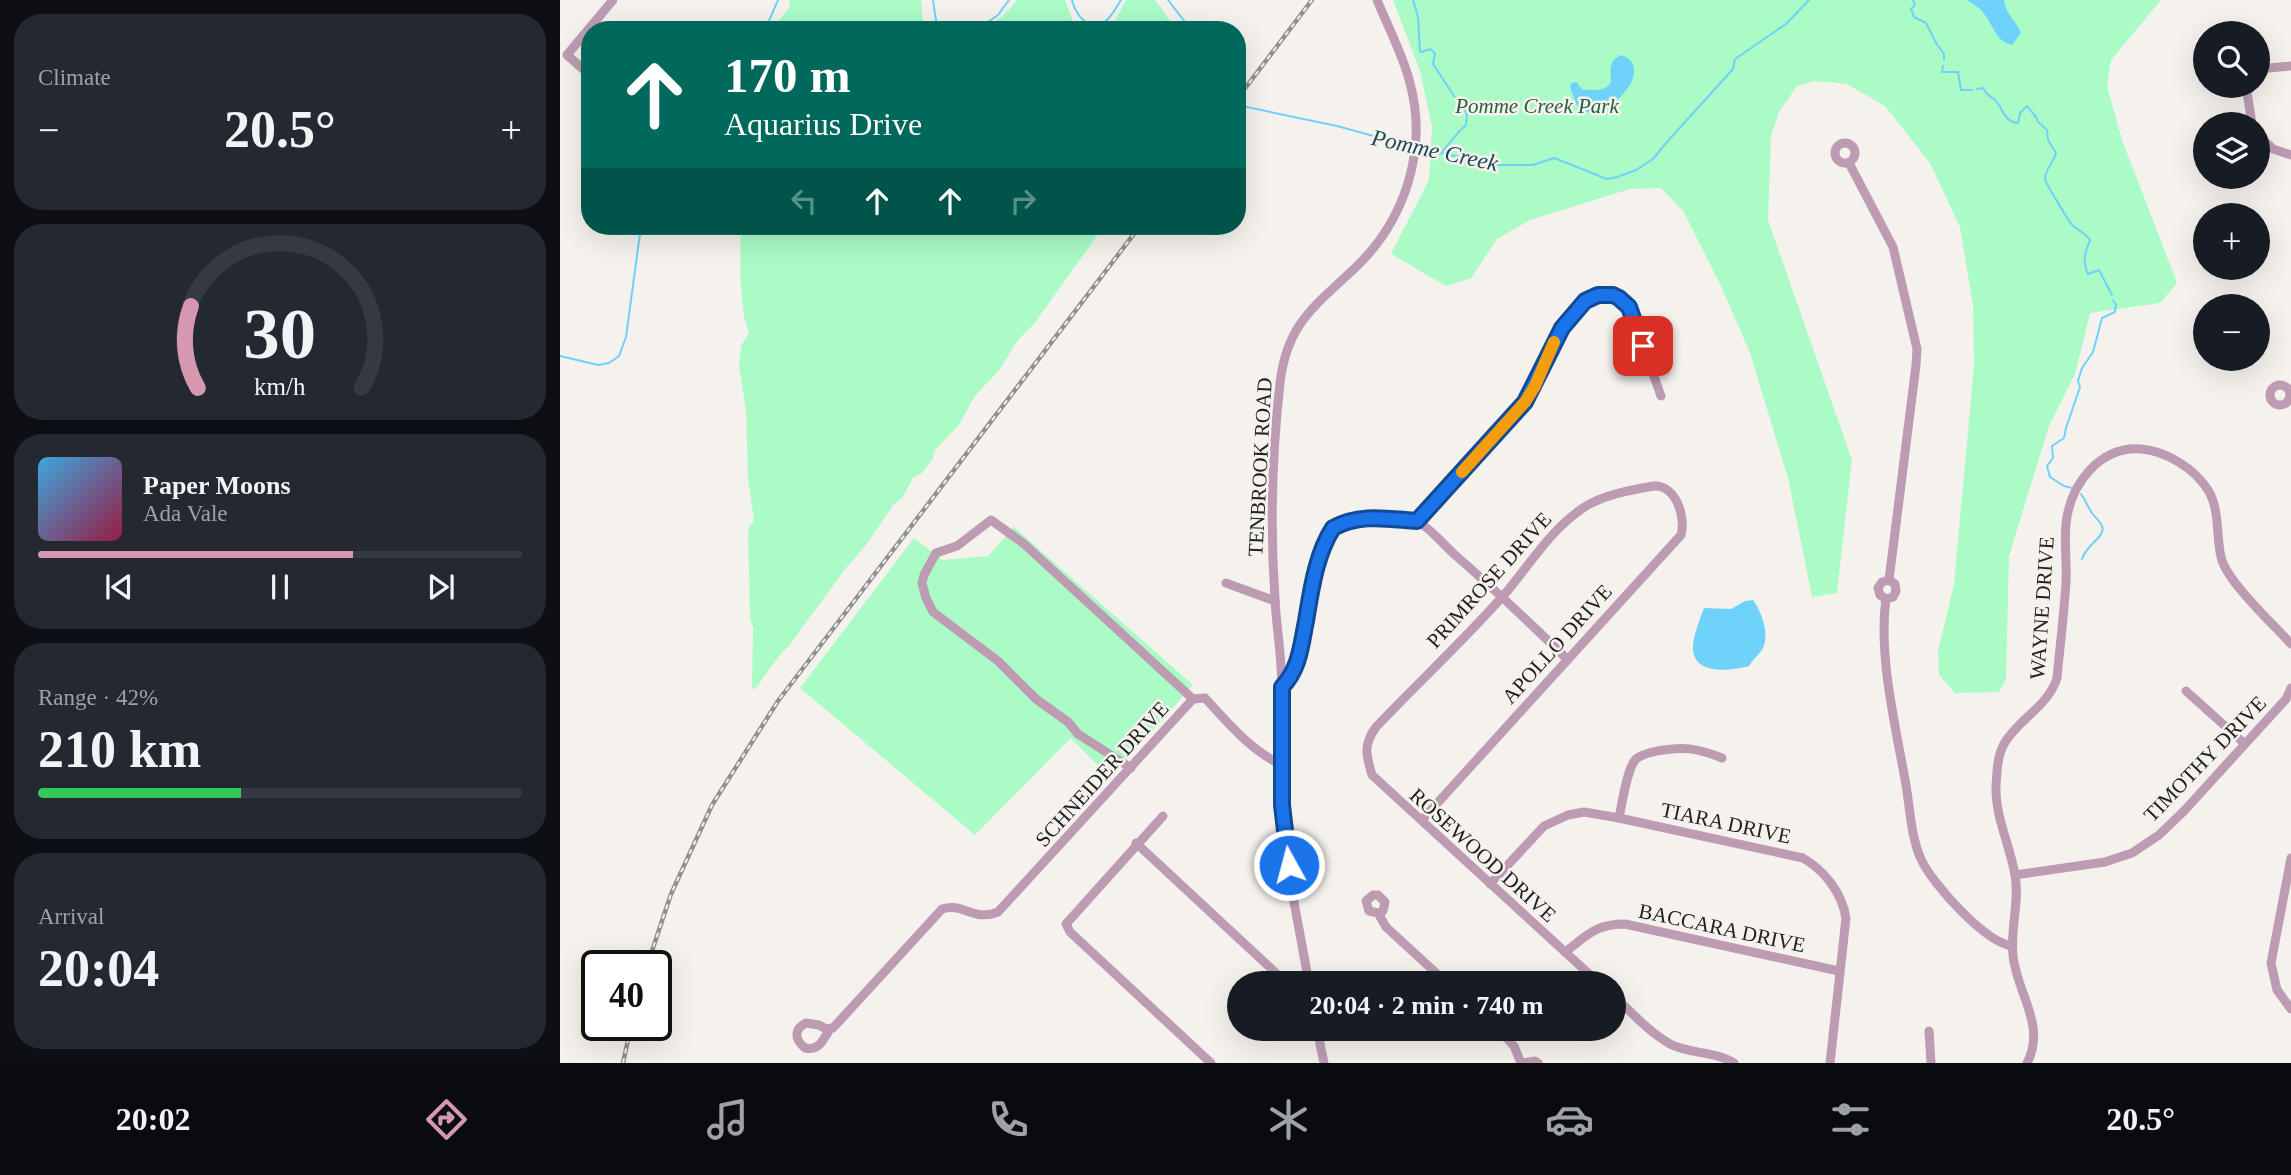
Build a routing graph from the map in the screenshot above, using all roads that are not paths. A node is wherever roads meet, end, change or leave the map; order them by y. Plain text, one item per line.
1 (613, 0) edge
2 (1377, 0) edge
3 (595, 21) edge
4 (581, 38) edge
5 (2291, 66) edge
6 (581, 67) edge
7 (2270, 68) edge
8 (2270, 146) edge
9 (2291, 155) edge
10 (1849, 163) dead end
11 (1661, 396) dead end
12 (1663, 485) joint
13 (1417, 521) junction
14 (1226, 583) dead end
15 (1502, 597) junction
16 (1275, 601) junction
17 (2291, 644) edge
18 (1567, 659) junction
19 (1282, 687) junction
20 (2291, 688) edge
21 (2186, 691) dead end
22 (1193, 699) junction
23 (1367, 739) joint
24 (2245, 744) junction
25 (1722, 758) dead end
26 (1282, 765) junction
27 (1131, 768) junction
28 (1163, 816) dead end
29 (1619, 818) junction
30 (1422, 820) junction
31 (1136, 843) junction
32 (2291, 858) edge
33 (2015, 875) junction
34 (1490, 884) junction
35 (1378, 913) dead end
36 (2012, 946) junction
37 (1565, 952) junction
38 (1274, 971) edge
39 (1307, 971) edge
40 (1434, 971) edge
41 (1586, 971) edge
42 (1839, 971) junction
43 (1626, 1007) edge
44 (2291, 1009) edge
45 (830, 1029) dead end
46 (1929, 1031) dead end
47 (1319, 1041) edge
48 (1509, 1041) edge
49 (1211, 1063) edge
50 (1324, 1063) edge
51 (1522, 1063) edge
52 (1538, 1063) edge
53 (1734, 1063) edge
54 (1830, 1063) edge
55 (1931, 1063) edge
56 (2027, 1063) edge

1 - 3 street
2 - 16 street, TENBROOK ROAD
4 - 6 street
5 - 7 street
8 - 9 street
10 - 36 street
11 - 13 street
12 - 15 street, PRIMROSE DRIVE
12 - 18 street, APOLLO DRIVE
13 - 15 street
13 - 19 street
14 - 16 street
15 - 18 street
15 - 23 street, PRIMROSE DRIVE
16 - 19 street, TENBROOK ROAD
17 - 33 street, WAYNE DRIVE
18 - 30 street, APOLLO DRIVE
19 - 26 street, TENBROOK ROAD
20 - 24 street, TIMOTHY DRIVE
21 - 24 street
22 - 26 street, SCHNEIDER DRIVE
22 - 27 street, SCHNEIDER DRIVE
22 - 27 street
23 - 30 street, ROSEWOOD DRIVE
24 - 33 street, TIMOTHY DRIVE
25 - 29 street
26 - 39 street, TENBROOK ROAD
27 - 45 street, SCHNEIDER DRIVE
28 - 31 street
29 - 34 street, TIARA DRIVE
29 - 42 street, TIARA DRIVE
30 - 34 street, ROSEWOOD DRIVE
31 - 38 street
31 - 49 street
32 - 44 street
33 - 36 street, WAYNE DRIVE
34 - 37 street, ROSEWOOD DRIVE
35 - 40 street
36 - 56 street, WAYNE DRIVE
37 - 41 street, ROSEWOOD DRIVE
37 - 42 street, BACCARA DRIVE
42 - 54 street, TIARA DRIVE
43 - 53 street
46 - 55 street
47 - 50 street
48 - 51 street
51 - 52 street

